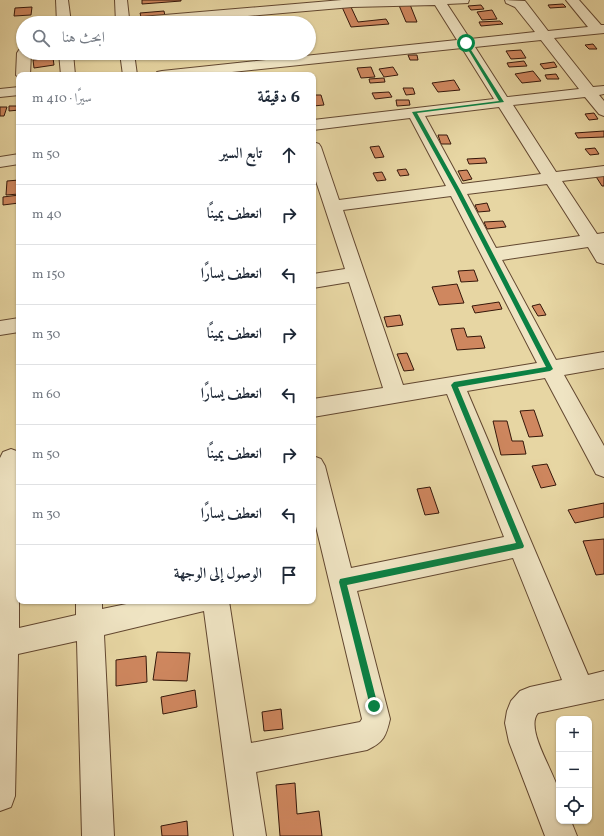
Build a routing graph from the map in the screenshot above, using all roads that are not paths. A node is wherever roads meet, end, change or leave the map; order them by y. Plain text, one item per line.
1 (62, 0) edge
2 (121, 0) edge
3 (438, 0) edge
4 (463, 0) edge
5 (511, 0) edge
6 (572, 0) edge
7 (351, 1) edge
8 (63, 16) edge
9 (122, 16) edge
10 (196, 16) edge
11 (601, 29) edge
12 (544, 35) junction
13 (466, 43) junction
14 (316, 59) edge
15 (24, 60) edge
16 (67, 60) edge
17 (128, 60) edge
18 (304, 60) edge
19 (23, 72) edge
20 (68, 72) edge
21 (130, 72) edge
22 (190, 72) edge
23 (604, 90) edge
24 (16, 91) edge
25 (589, 92) junction
26 (0, 93) edge
27 (502, 102) junction
28 (604, 111) edge
29 (414, 112) junction
30 (316, 125) edge
31 (316, 155) edge
32 (16, 159) edge
33 (0, 162) edge
34 (604, 171) edge
35 (552, 178) junction
36 (457, 190) junction
37 (332, 206) junction
38 (598, 240) edge
39 (491, 255) junction
40 (604, 258) edge
41 (355, 274) junction
42 (316, 280) edge
43 (16, 325) edge
44 (0, 328) edge
45 (604, 360) edge
46 (550, 369) junction
47 (454, 385) junction
48 (396, 394) junction
49 (316, 407) edge
50 (10, 459) edge
51 (604, 466) edge
52 (316, 478) edge
53 (520, 546) junction
54 (343, 582) junction
55 (171, 604) edge
56 (216, 604) edge
57 (89, 613) edge
58 (5, 644) junction
59 (592, 688) edge
60 (239, 760) junction
61 (0, 779) edge
62 (98, 836) edge
63 (250, 836) edge
64 (561, 836) edge

1 - 8 street
2 - 9 street
3 - 4 street
3 - 7 street
3 - 13 street
5 - 12 street
6 - 11 street
7 - 10 street
11 - 12 street
12 - 13 street
12 - 25 street
13 - 14 street
13 - 27 street
15 - 19 street
16 - 20 street
17 - 21 street
18 - 22 street
23 - 25 street
24 - 26 street
25 - 27 street
25 - 28 street
27 - 29 street
27 - 35 street
29 - 30 street
29 - 36 street
31 - 37 street
32 - 33 street
34 - 35 street
35 - 36 street
35 - 38 street
36 - 37 street
36 - 39 street
37 - 41 street
38 - 39 street
38 - 40 street
39 - 46 street
41 - 42 street
41 - 48 street
43 - 44 street
45 - 46 street
46 - 47 street
46 - 51 street
47 - 48 street
47 - 53 street
48 - 49 street
50 - 58 street
52 - 54 street
53 - 54 street
53 - 59 street
54 - 60 street
55 - 57 street
56 - 60 street
57 - 58 street
57 - 62 street
58 - 61 street
59 - 64 street
60 - 63 street

